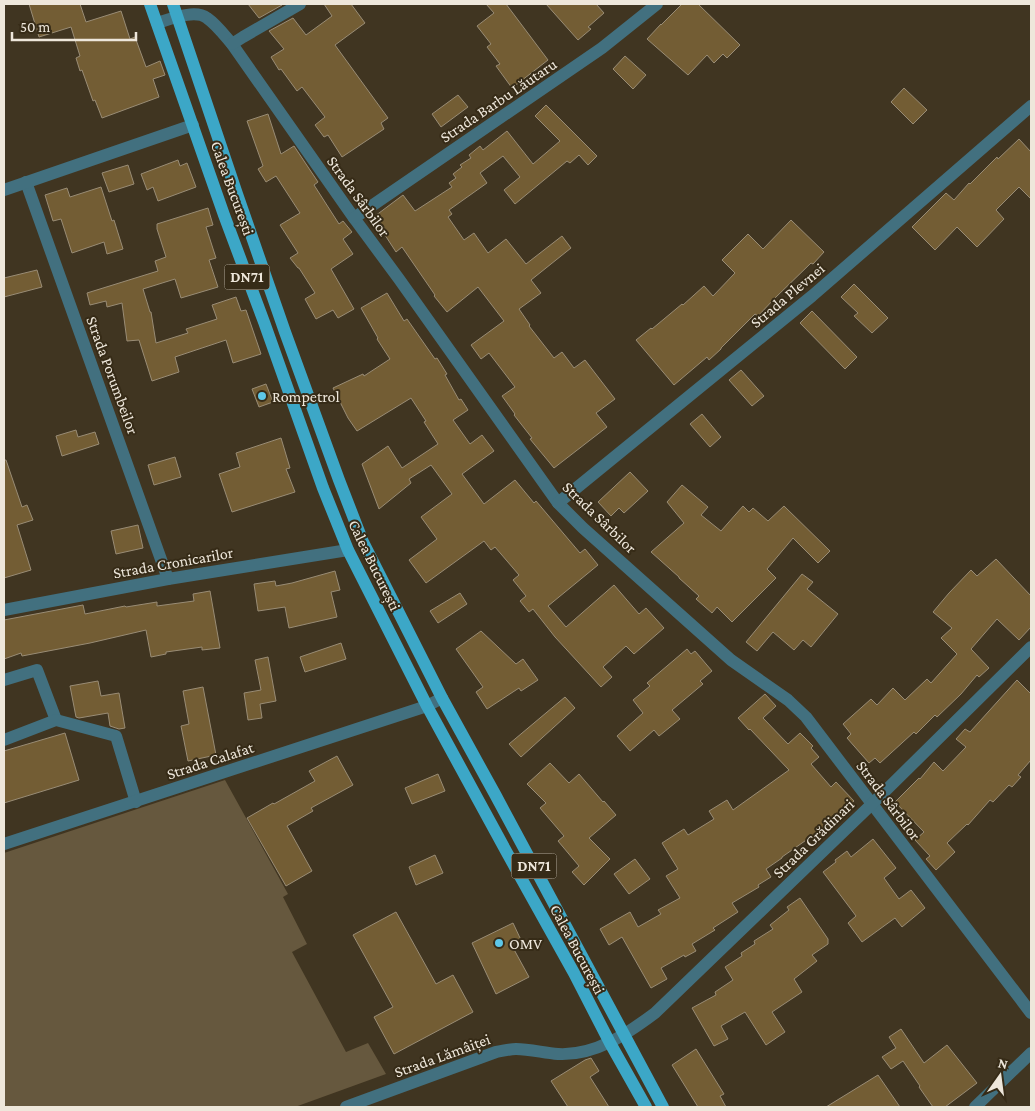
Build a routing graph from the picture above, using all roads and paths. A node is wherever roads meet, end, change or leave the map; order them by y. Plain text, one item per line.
1 (150, 4) edge
2 (173, 4) edge
3 (300, 4) edge
4 (657, 4) edge
5 (177, 17) junction
6 (157, 24) junction
7 (232, 44) junction
8 (1031, 106) edge
9 (193, 126) junction
10 (26, 182) junction
11 (4, 190) edge
12 (354, 218) junction
13 (558, 503) junction
14 (363, 542) junction
15 (348, 550) junction
16 (168, 579) junction
17 (4, 610) edge
18 (1031, 646) edge
19 (4, 680) edge
20 (442, 698) junction
21 (427, 706) junction
22 (56, 720) junction
23 (4, 740) edge
24 (136, 802) junction
25 (872, 804) junction
26 (4, 844) edge
27 (1031, 1013) edge
28 (623, 1035) junction
29 (610, 1043) junction
30 (1031, 1053) edge
31 (346, 1107) edge
32 (646, 1107) edge
33 (663, 1107) edge
34 (976, 1107) edge

1 - 6 main road, Calea București / DN71
2 - 5 main road, Calea București / DN71
3 - 7 street
4 - 12 street, Strada Barbu Lăutaru
5 - 6 street, Strada Sârbilor
5 - 7 street, Strada Sârbilor
5 - 14 main road, Calea București / DN71
6 - 9 main road, Calea București / DN71
7 - 12 street, Strada Sârbilor
8 - 13 street, Strada Plevnei
9 - 10 street
9 - 15 main road, Calea București / DN71
10 - 11 street
10 - 16 street, Strada Porumbeilor
12 - 13 street, Strada Sârbilor
13 - 25 street, Strada Sârbilor
14 - 15 main road
14 - 20 main road, Calea București / DN71
15 - 16 street, Strada Cronicarilor
15 - 21 main road, Calea București / DN71
16 - 17 street, Strada Cronicarilor
18 - 25 street, Strada Grădinari
19 - 22 street
20 - 21 street, Strada Calafat
20 - 28 main road, Calea București / DN71
21 - 24 street, Strada Calafat
21 - 29 main road, Calea București / DN71
22 - 23 street
22 - 24 street
24 - 26 street, Strada Calafat
25 - 27 street, Strada Sârbilor
25 - 28 street, Strada Grădinari
28 - 29 street, Strada Grădinari
28 - 33 main road, Calea București / DN71
29 - 31 street, Strada Lămâiței
29 - 32 main road, Calea București / DN71
30 - 34 street

